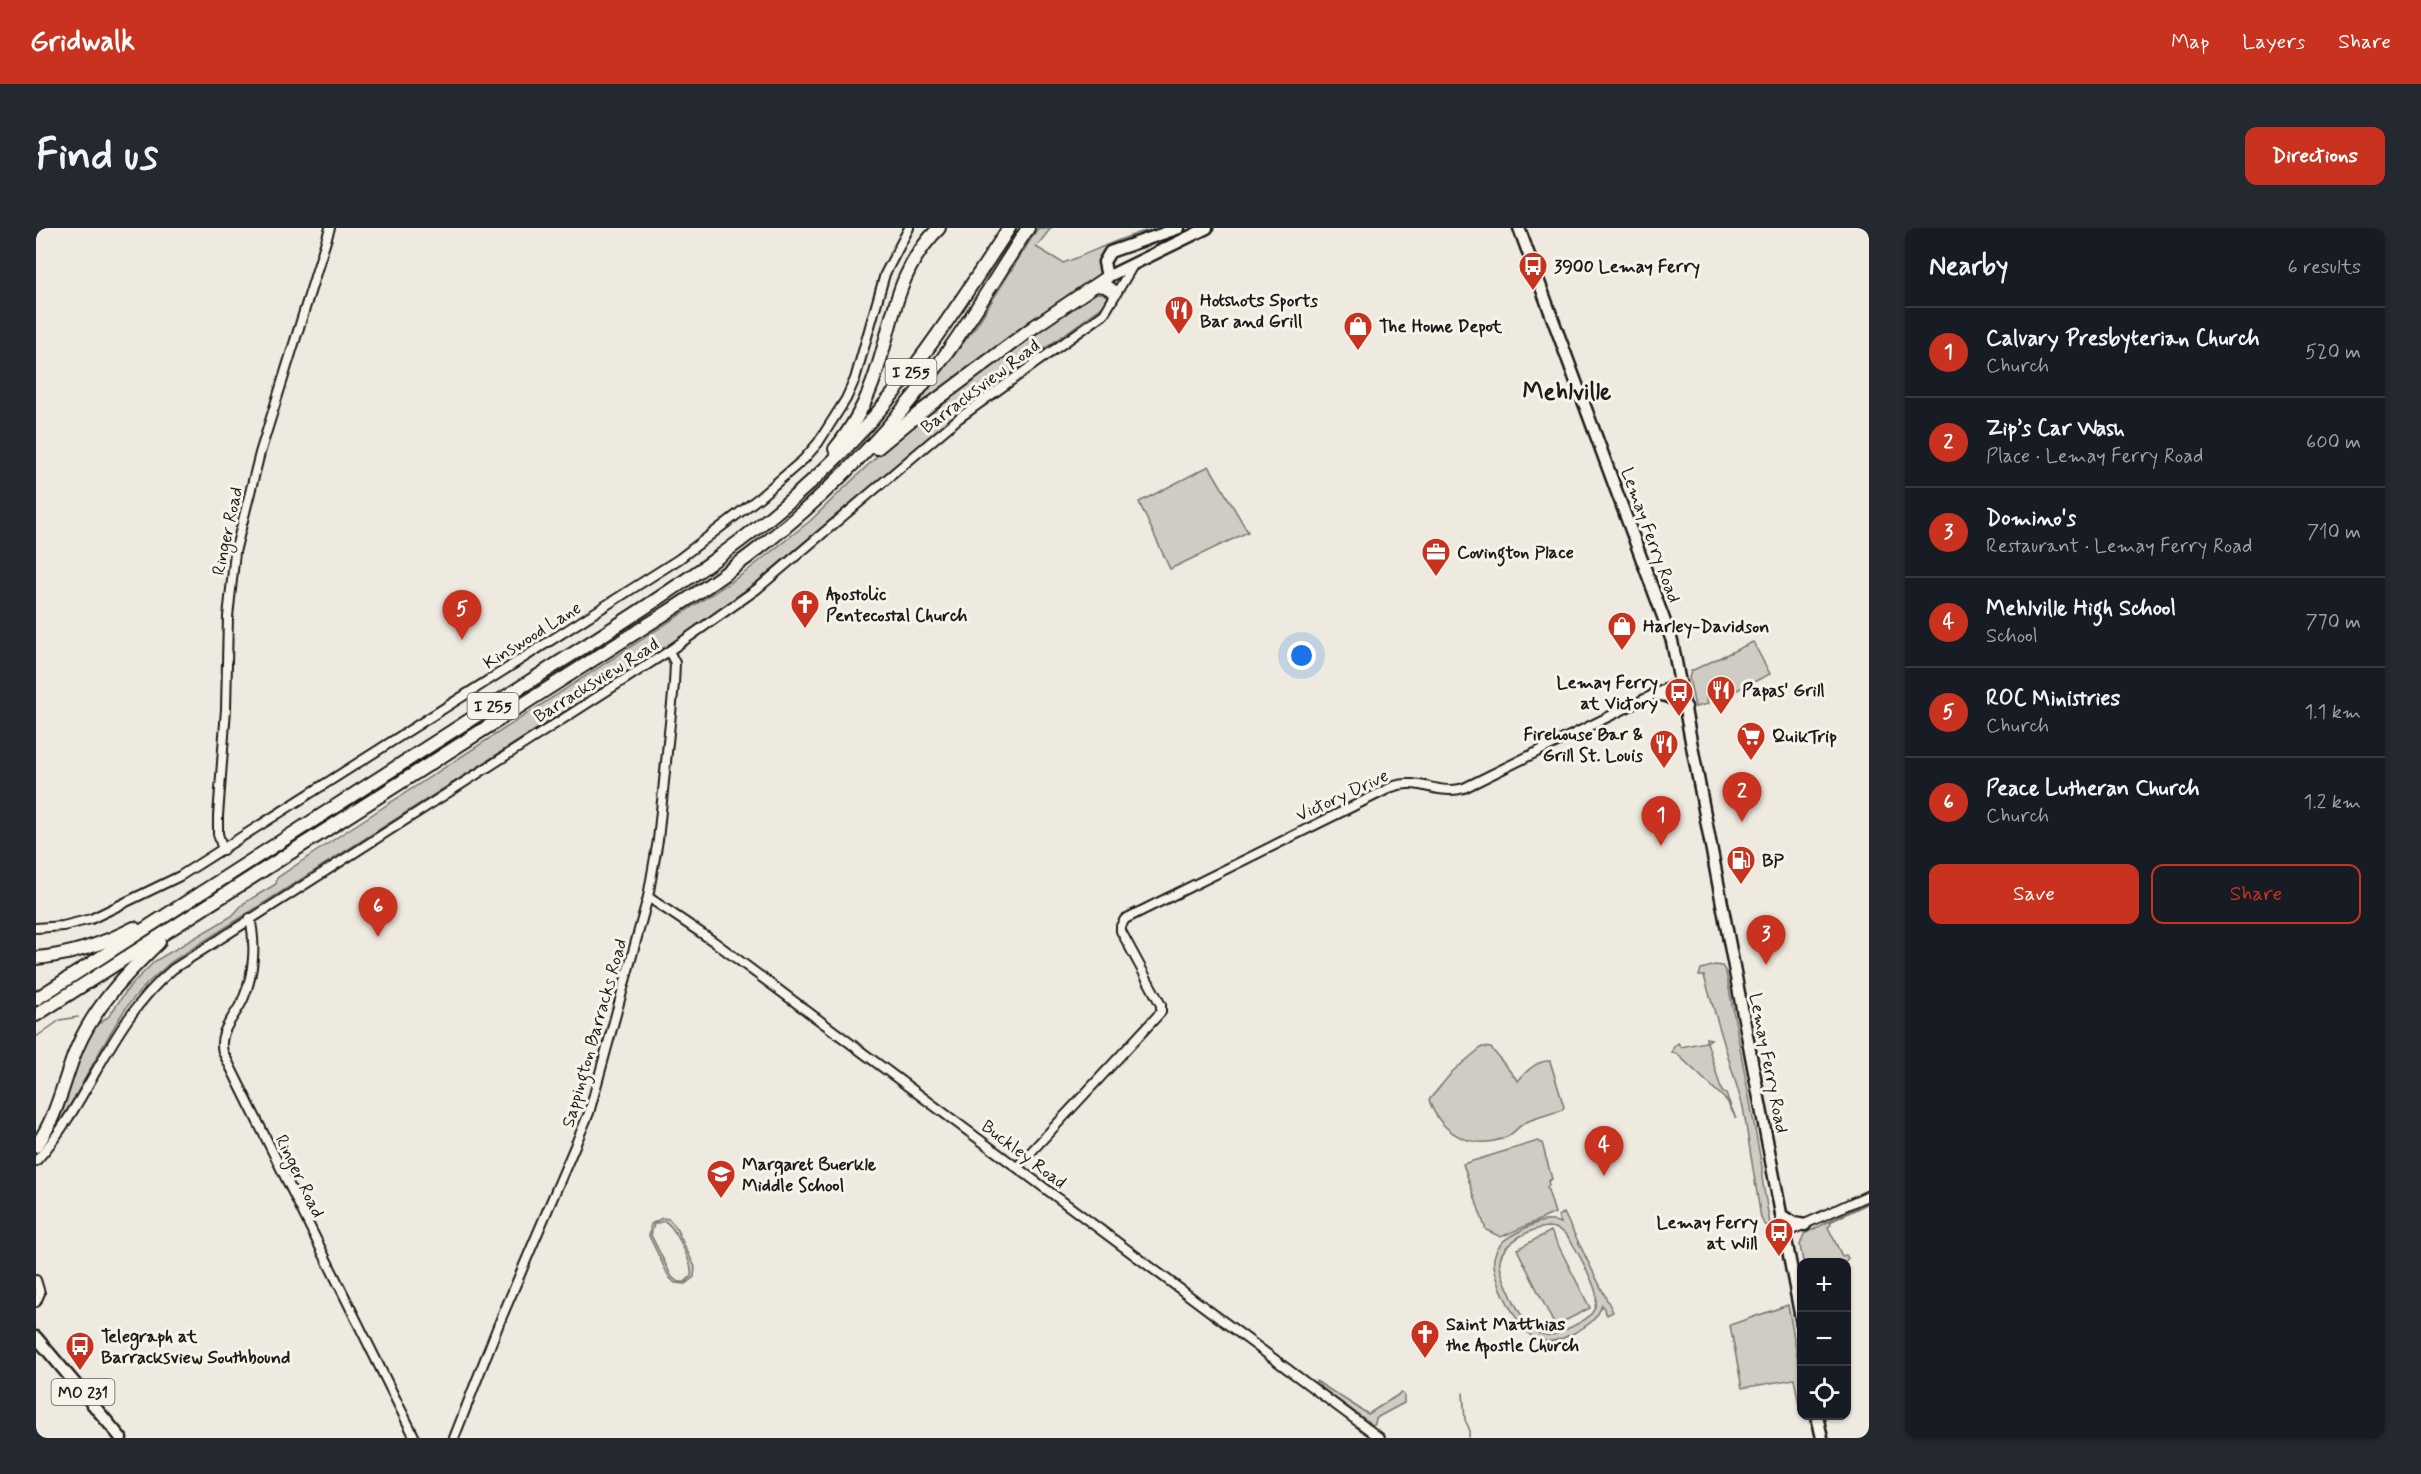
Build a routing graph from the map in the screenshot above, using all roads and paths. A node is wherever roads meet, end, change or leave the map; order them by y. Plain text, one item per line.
1 (330, 228) edge
2 (909, 228) edge
3 (939, 228) edge
4 (1009, 228) edge
5 (1028, 228) edge
6 (1179, 228) edge
7 (1207, 228) edge
8 (1519, 228) edge
9 (1138, 262) junction
10 (1107, 278) junction
11 (1096, 285) junction
12 (1113, 297) junction
13 (865, 453) junction
14 (792, 499) junction
15 (669, 651) junction
16 (1681, 681) junction
17 (1655, 694) junction
18 (1686, 707) junction
19 (222, 850) junction
20 (648, 897) junction
21 (186, 902) junction
22 (250, 918) junction
23 (176, 925) junction
24 (36, 928) edge
25 (36, 958) edge
26 (36, 999) edge
27 (36, 1015) edge
28 (36, 1146) edge
29 (36, 1161) edge
30 (1017, 1167) junction
31 (1869, 1195) edge
32 (1781, 1215) junction
33 (1805, 1225) junction
34 (1785, 1233) junction
35 (36, 1280) edge
36 (36, 1302) edge
37 (1800, 1312) edge
38 (36, 1337) edge
39 (40, 1345) edge
40 (1819, 1420) edge
41 (121, 1438) edge
42 (415, 1438) edge
43 (454, 1438) edge
44 (1380, 1438) edge
45 (1822, 1438) edge

1 - 19 street, Ringer Road
2 - 19 street, Kinswood Lane
3 - 14 highway
4 - 14 highway, I 255
5 - 13 highway, I 255
6 - 10 main road
7 - 9 main road
8 - 16 main road, Lemay Ferry Road
9 - 10 main road
9 - 12 street, Barracksview Road
10 - 11 highway
10 - 12 street
11 - 12 highway
11 - 13 highway
12 - 15 street, Barracksview Road
13 - 23 highway, I 255
14 - 21 highway, I 255
15 - 20 street, Sappington Barracks Road
15 - 22 street, Barracksview Road
16 - 17 street, Victory Drive
16 - 18 main road, Lemay Ferry Road
17 - 18 main road
17 - 30 street, Victory Drive
18 - 32 main road, Lemay Ferry Road
19 - 24 street, Kinswood Lane
20 - 30 street, Buckley Road
20 - 43 street, Sappington Barracks Road
21 - 25 highway
21 - 26 highway, I 255
22 - 29 street, Barracksview Road
22 - 42 street, Ringer Road
23 - 27 highway, I 255
23 - 28 highway
30 - 44 street, Buckley Road
31 - 33 street
32 - 33 main road
32 - 34 main road, Lemay Ferry Road
33 - 34 street
34 - 37 main road, Lemay Ferry Road
35 - 36 street
38 - 39 main road, MO 231
39 - 41 main road, MO 231
40 - 45 main road

